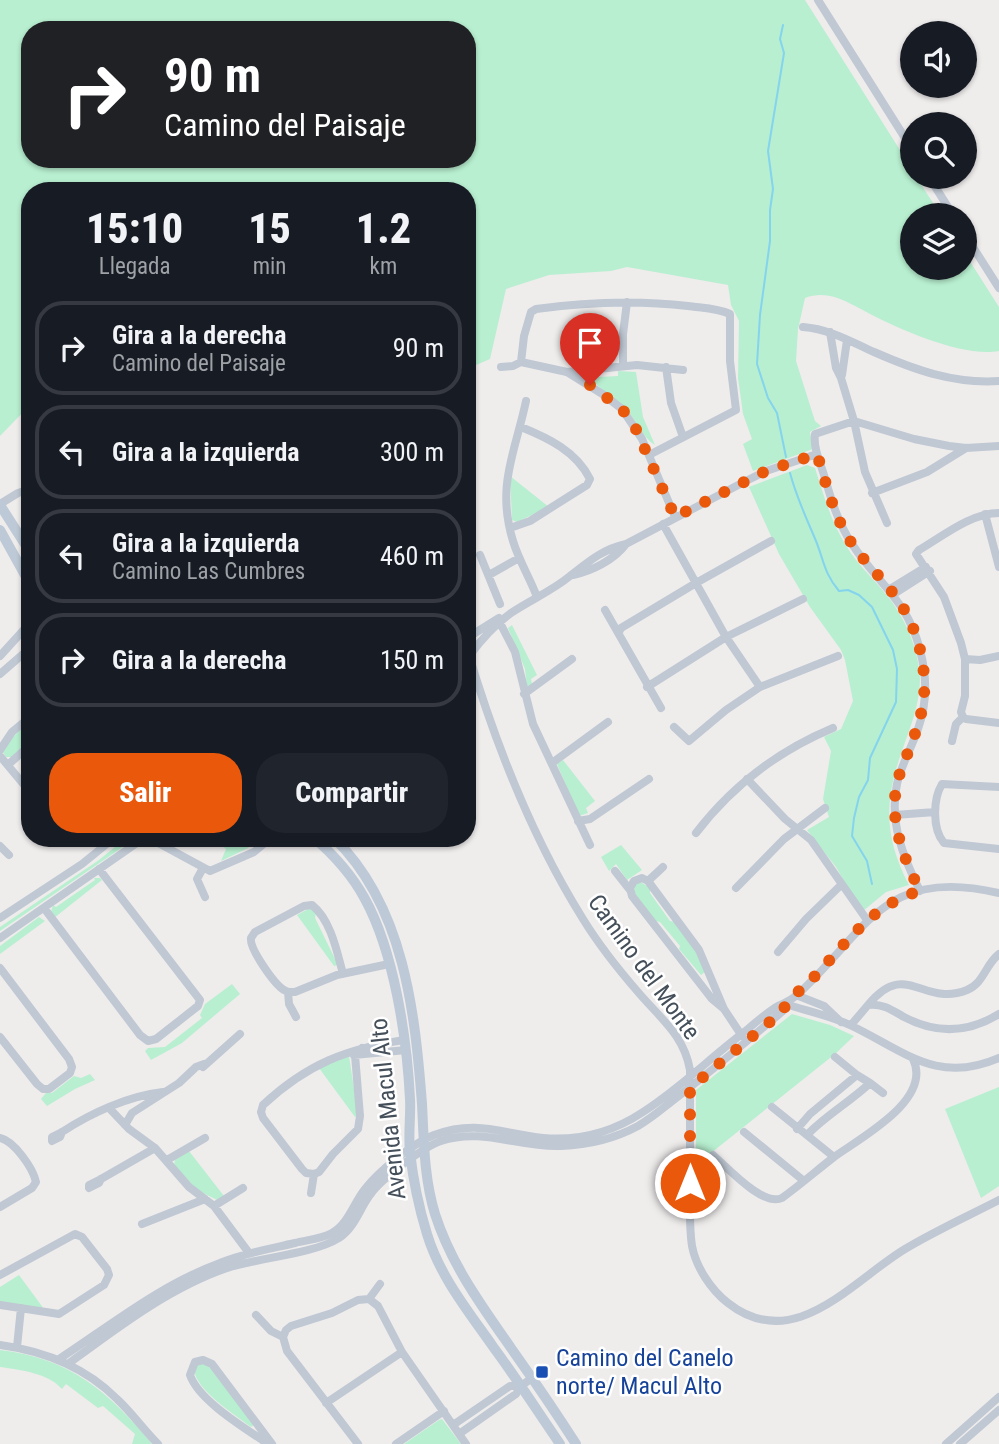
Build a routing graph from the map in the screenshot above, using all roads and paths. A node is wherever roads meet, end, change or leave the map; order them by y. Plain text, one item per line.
1 (829, 0) edge
2 (819, 2) edge
3 (900, 130) edge
4 (977, 253) edge
5 (999, 288) edge
6 (627, 302) junction
7 (803, 327) dead end
8 (830, 332) junction
9 (848, 340) junction
10 (521, 362) junction
11 (623, 366) junction
12 (501, 367) dead end
13 (666, 368) junction
14 (594, 369) junction
15 (683, 370) dead end
16 (567, 372) junction
17 (842, 378) junction
18 (999, 381) edge
19 (590, 385) junction
20 (526, 401) dead end
21 (854, 421) junction
22 (521, 427) junction
23 (683, 437) junction
24 (999, 446) edge
25 (966, 448) junction
26 (817, 454) junction
27 (649, 455) junction
28 (21, 492) edge
29 (872, 493) junction
30 (0, 504) edge
31 (999, 513) edge
32 (985, 514) junction
33 (675, 517) junction
34 (887, 523) dead end
35 (663, 524) junction
36 (510, 528) junction
37 (0, 530) edge
38 (21, 538) edge
39 (771, 541) dead end
40 (480, 555) dead end
41 (519, 558) junction
42 (21, 564) edge
43 (999, 567) edge
44 (928, 569) junction
45 (489, 575) junction
46 (696, 583) junction
47 (892, 592) junction
48 (537, 597) junction
49 (803, 598) dead end
50 (500, 604) dead end
51 (605, 610) dead end
52 (499, 620) junction
53 (619, 632) junction
54 (21, 633) edge
55 (476, 633) edge
56 (726, 637) junction
57 (476, 644) edge
58 (0, 656) edge
59 (21, 656) edge
60 (838, 656) dead end
61 (999, 656) edge
62 (572, 659) dead end
63 (965, 659) junction
64 (0, 674) edge
65 (476, 676) edge
66 (647, 687) junction
67 (760, 687) junction
68 (524, 694) junction
69 (661, 708) dead end
70 (963, 716) junction
71 (608, 722) dead end
72 (21, 724) edge
73 (998, 724) edge
74 (674, 727) dead end
75 (833, 728) dead end
76 (12, 732) junction
77 (0, 734) edge
78 (952, 741) dead end
79 (0, 750) edge
80 (21, 753) edge
81 (0, 756) edge
82 (552, 763) junction
83 (9, 764) junction
84 (649, 779) dead end
85 (747, 779) junction
86 (21, 780) edge
87 (999, 787) edge
88 (825, 808) dead end
89 (935, 812) junction
90 (895, 815) junction
91 (579, 821) junction
92 (797, 828) junction
93 (696, 833) dead end
94 (590, 845) dead end
95 (0, 846) edge
96 (103, 847) edge
97 (132, 847) edge
98 (163, 847) edge
99 (254, 847) edge
100 (259, 847) edge
101 (324, 847) edge
102 (341, 847) edge
103 (999, 849) edge
104 (251, 853) junction
105 (9, 855) dead end
106 (663, 867) dead end
107 (203, 868) junction
108 (99, 869) junction
109 (615, 872) dead end
110 (648, 881) junction
111 (841, 885) junction
112 (736, 888) dead end
113 (630, 890) junction
114 (920, 891) junction
115 (999, 893) edge
116 (205, 897) dead end
117 (44, 908) junction
118 (0, 918) edge
119 (867, 919) junction
120 (0, 938) edge
121 (778, 951) dead end
122 (999, 954) edge
123 (388, 964) junction
124 (0, 968) edge
125 (343, 974) junction
126 (288, 992) junction
127 (796, 995) junction
128 (785, 1004) junction
129 (868, 1004) junction
130 (724, 1009) junction
131 (999, 1014) edge
132 (296, 1017) dead end
133 (841, 1022) junction
134 (851, 1025) junction
135 (240, 1034) dead end
136 (0, 1037) edge
137 (743, 1038) junction
138 (405, 1045) junction
139 (365, 1047) junction
140 (341, 1054) junction
141 (355, 1055) junction
142 (835, 1056) dead end
143 (999, 1058) edge
144 (913, 1059) junction
145 (858, 1075) junction
146 (690, 1077) junction
147 (870, 1083) junction
148 (690, 1088) junction
149 (163, 1092) junction
150 (883, 1093) dead end
151 (772, 1107) dead end
152 (109, 1108) junction
153 (125, 1125) junction
154 (797, 1129) junction
155 (62, 1132) dead end
156 (744, 1132) dead end
157 (807, 1135) junction
158 (0, 1138) edge
159 (205, 1138) dead end
160 (423, 1145) junction
161 (155, 1149) junction
162 (411, 1154) junction
163 (713, 1155) dead end
164 (834, 1157) junction
165 (167, 1160) junction
166 (314, 1174) junction
167 (101, 1179) dead end
168 (804, 1181) junction
169 (243, 1188) dead end
170 (311, 1193) dead end
171 (205, 1199) junction
172 (999, 1200) edge
173 (214, 1206) junction
174 (0, 1207) edge
175 (142, 1224) dead end
176 (234, 1234) junction
177 (249, 1253) junction
178 (233, 1257) junction
179 (0, 1275) edge
180 (380, 1284) dead end
181 (369, 1299) junction
182 (0, 1305) edge
183 (21, 1308) junction
184 (256, 1315) dead end
185 (283, 1337) junction
186 (0, 1345) edge
187 (17, 1347) junction
188 (402, 1352) junction
189 (59, 1359) junction
190 (68, 1364) junction
191 (532, 1378) junction
192 (521, 1385) junction
193 (999, 1397) edge
194 (326, 1403) junction
195 (999, 1410) edge
196 (444, 1411) junction
197 (453, 1425) junction
198 (968, 1433) junction
199 (459, 1434) junction
200 (158, 1444) edge
201 (270, 1444) edge
202 (358, 1444) edge
203 (396, 1444) edge
204 (466, 1444) edge
205 (560, 1444) edge
206 (576, 1444) edge
207 (946, 1444) edge
208 (960, 1444) edge
209 (977, 1444) edge

1 - 2 street
2 - 3 street
4 - 5 street
6 - 10 street
6 - 11 street
6 - 23 street
7 - 8 street
8 - 9 street
8 - 17 street
9 - 17 street
9 - 18 street
10 - 12 street
10 - 16 street
11 - 13 street
11 - 14 street
13 - 15 street
13 - 23 street
14 - 16 street
14 - 19 street
16 - 19 street
17 - 21 street
19 - 27 street
20 - 22 street
21 - 25 street
21 - 26 street
21 - 29 street
22 - 36 street
22 - 36 street
23 - 27 street
24 - 25 street
25 - 29 street
26 - 33 street
26 - 47 street
27 - 33 street
28 - 30 street
29 - 34 street
30 - 38 street
31 - 32 street
32 - 43 street
32 - 44 street
33 - 35 street
35 - 46 street
35 - 48 street
36 - 41 street
37 - 42 street
39 - 46 street
40 - 45 street
41 - 45 street
41 - 48 street
44 - 47 street
44 - 63 street
45 - 50 street
46 - 53 street
46 - 56 street
47 - 90 street
48 - 52 street
49 - 56 street
51 - 53 street
52 - 55 street
52 - 57 street
52 - 68 street
53 - 66 street
54 - 58 street
56 - 66 street
56 - 67 street
59 - 64 street
60 - 67 street
61 - 63 street
62 - 68 street
63 - 70 street
65 - 146 street, Camino del Monte
66 - 69 street
67 - 74 street
68 - 82 street
70 - 73 street
70 - 78 street
71 - 82 street
72 - 76 street
75 - 85 street
76 - 77 street
76 - 79 street
80 - 83 street
81 - 83 street
82 - 91 street
83 - 86 street
84 - 91 street
85 - 92 street
85 - 93 street
87 - 89 street
88 - 92 street
89 - 90 street
89 - 103 street
90 - 114 street
91 - 94 street
92 - 111 street
92 - 112 street
95 - 105 street
96 - 118 street
97 - 108 street
98 - 107 street
99 - 104 street
100 - 104 street
101 - 123 street, Avenida Macul Alto
102 - 160 street, Avenida Macul Alto
104 - 107 street
106 - 110 street
107 - 116 street
108 - 117 street
108 - 117 street
109 - 113 street
110 - 113 street
110 - 130 street
111 - 119 street
111 - 121 street
113 - 130 street
114 - 115 street
114 - 119 street
117 - 120 street
119 - 127 street
122 - 129 street
123 - 125 street
123 - 138 street, Avenida Macul Alto
124 - 136 street
125 - 126 street
125 - 126 street
126 - 132 street
127 - 128 street
127 - 133 street
128 - 133 street
128 - 137 street
129 - 131 street
129 - 134 street
130 - 137 street
133 - 134 street
134 - 144 street
135 - 149 street
137 - 146 street
137 - 148 street
138 - 139 street
138 - 141 street
138 - 162 street, Avenida Macul Alto
139 - 140 street
139 - 141 street
140 - 141 street
140 - 166 street
141 - 166 street
142 - 145 street
143 - 144 street
144 - 164 street
145 - 147 street
145 - 154 street
146 - 148 street, Camino del Monte
146 - 160 street
147 - 150 street
147 - 157 street
148 - 160 street
148 - 172 street, Camino del Monte
149 - 152 street
149 - 153 street
151 - 154 street
152 - 153 street
152 - 155 street
153 - 161 street
154 - 157 street
156 - 168 street
157 - 164 street
158 - 174 street
159 - 165 street
160 - 162 street
160 - 191 street, Avenida Macul Alto
161 - 165 street
161 - 167 street
162 - 177 street
162 - 190 street
162 - 192 street, Avenida Macul Alto
163 - 168 street
164 - 168 street
165 - 171 street
166 - 170 street
169 - 173 street
171 - 173 street
171 - 175 street
173 - 176 street
176 - 177 street
176 - 178 street
177 - 178 street
178 - 189 street
179 - 183 street
180 - 181 street
181 - 185 street
181 - 188 street
182 - 183 street
183 - 187 street
184 - 185 street
185 - 194 street
186 - 187 street
187 - 189 street
188 - 194 street
188 - 196 street
189 - 190 street
190 - 200 street
191 - 192 street
191 - 206 street, Avenida Macul Alto
192 - 197 street
192 - 199 street
192 - 205 street, Avenida Macul Alto
193 - 198 street
194 - 202 street
195 - 198 street
196 - 197 street
196 - 203 street
197 - 199 street
198 - 207 street
198 - 208 street
198 - 209 street
199 - 204 street
201 - 201 street

